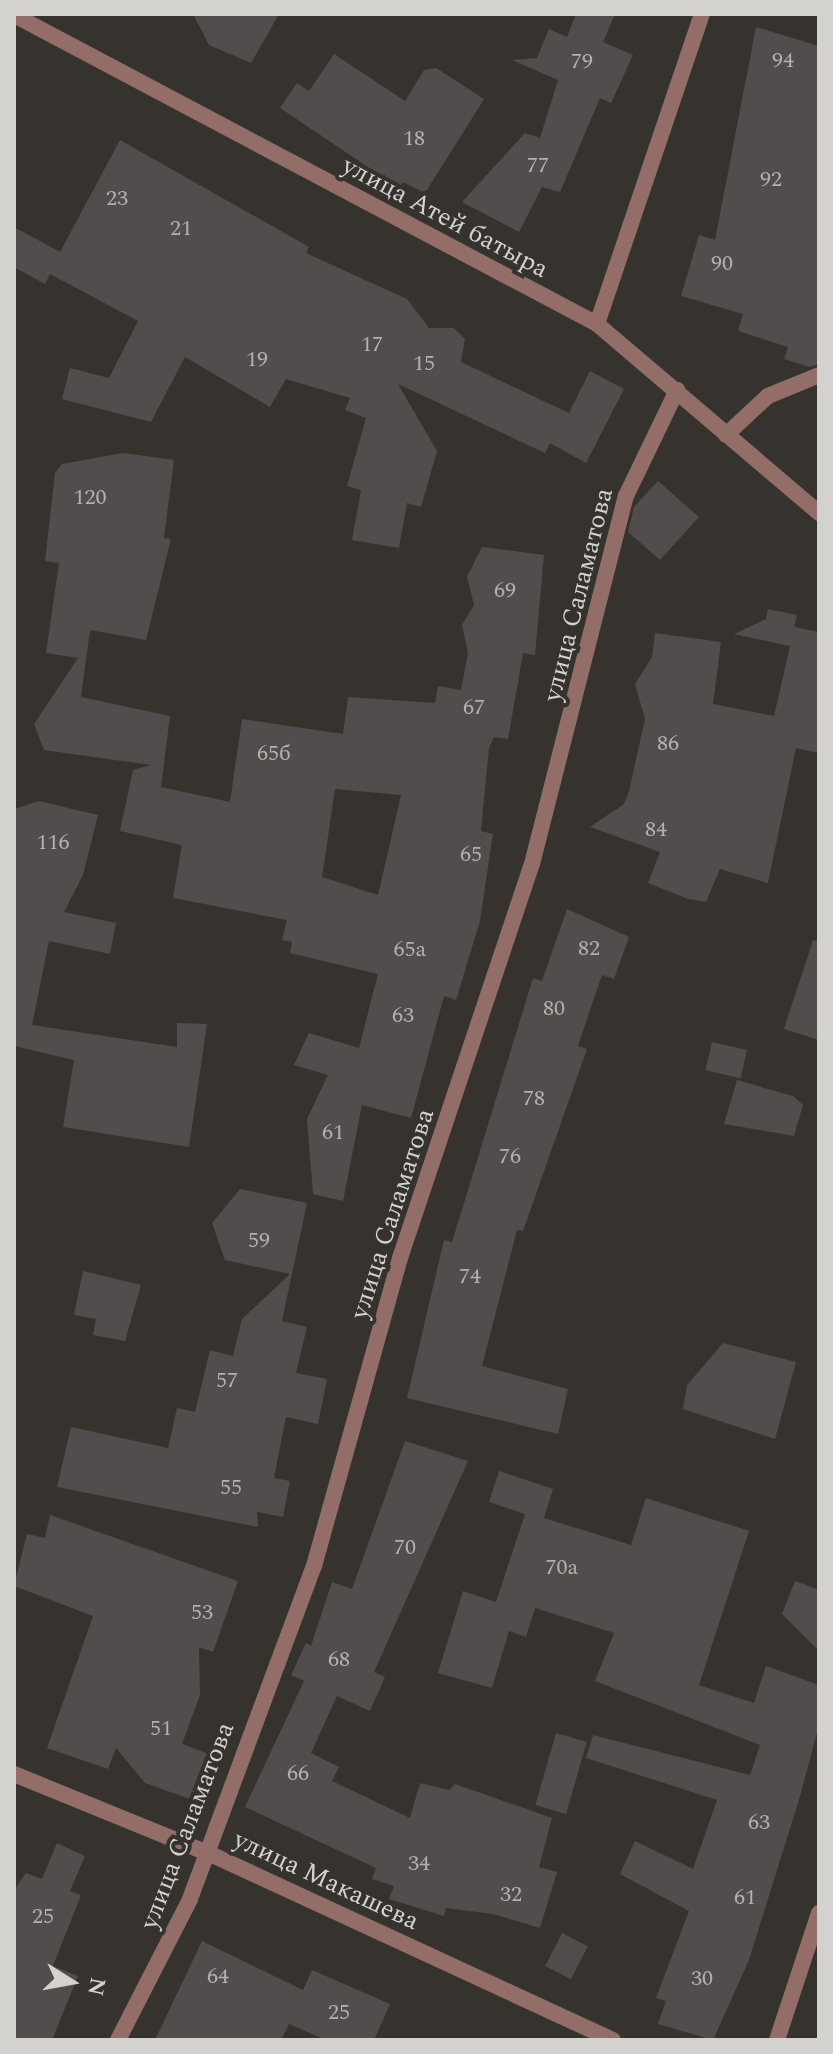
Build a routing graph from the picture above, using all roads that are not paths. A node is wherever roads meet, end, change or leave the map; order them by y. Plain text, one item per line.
1 (702, 14) edge
2 (14, 15) edge
3 (597, 324) junction
4 (819, 375) edge
5 (677, 390) junction
6 (726, 435) junction
7 (819, 513) edge
8 (14, 1774) edge
9 (208, 1853) junction
10 (819, 1913) edge
11 (118, 2040) edge
12 (613, 2040) edge
13 (777, 2040) edge

1 - 3 street
2 - 3 street, улица Атей батыра
3 - 5 street, улица Атей батыра
4 - 6 street
5 - 6 street, улица Атей батыра
5 - 9 street, улица Саламатова
6 - 7 street, улица Атей батыра
8 - 9 street, улица Макашева
9 - 11 street, улица Саламатова
9 - 12 street, улица Макашева
10 - 13 street

